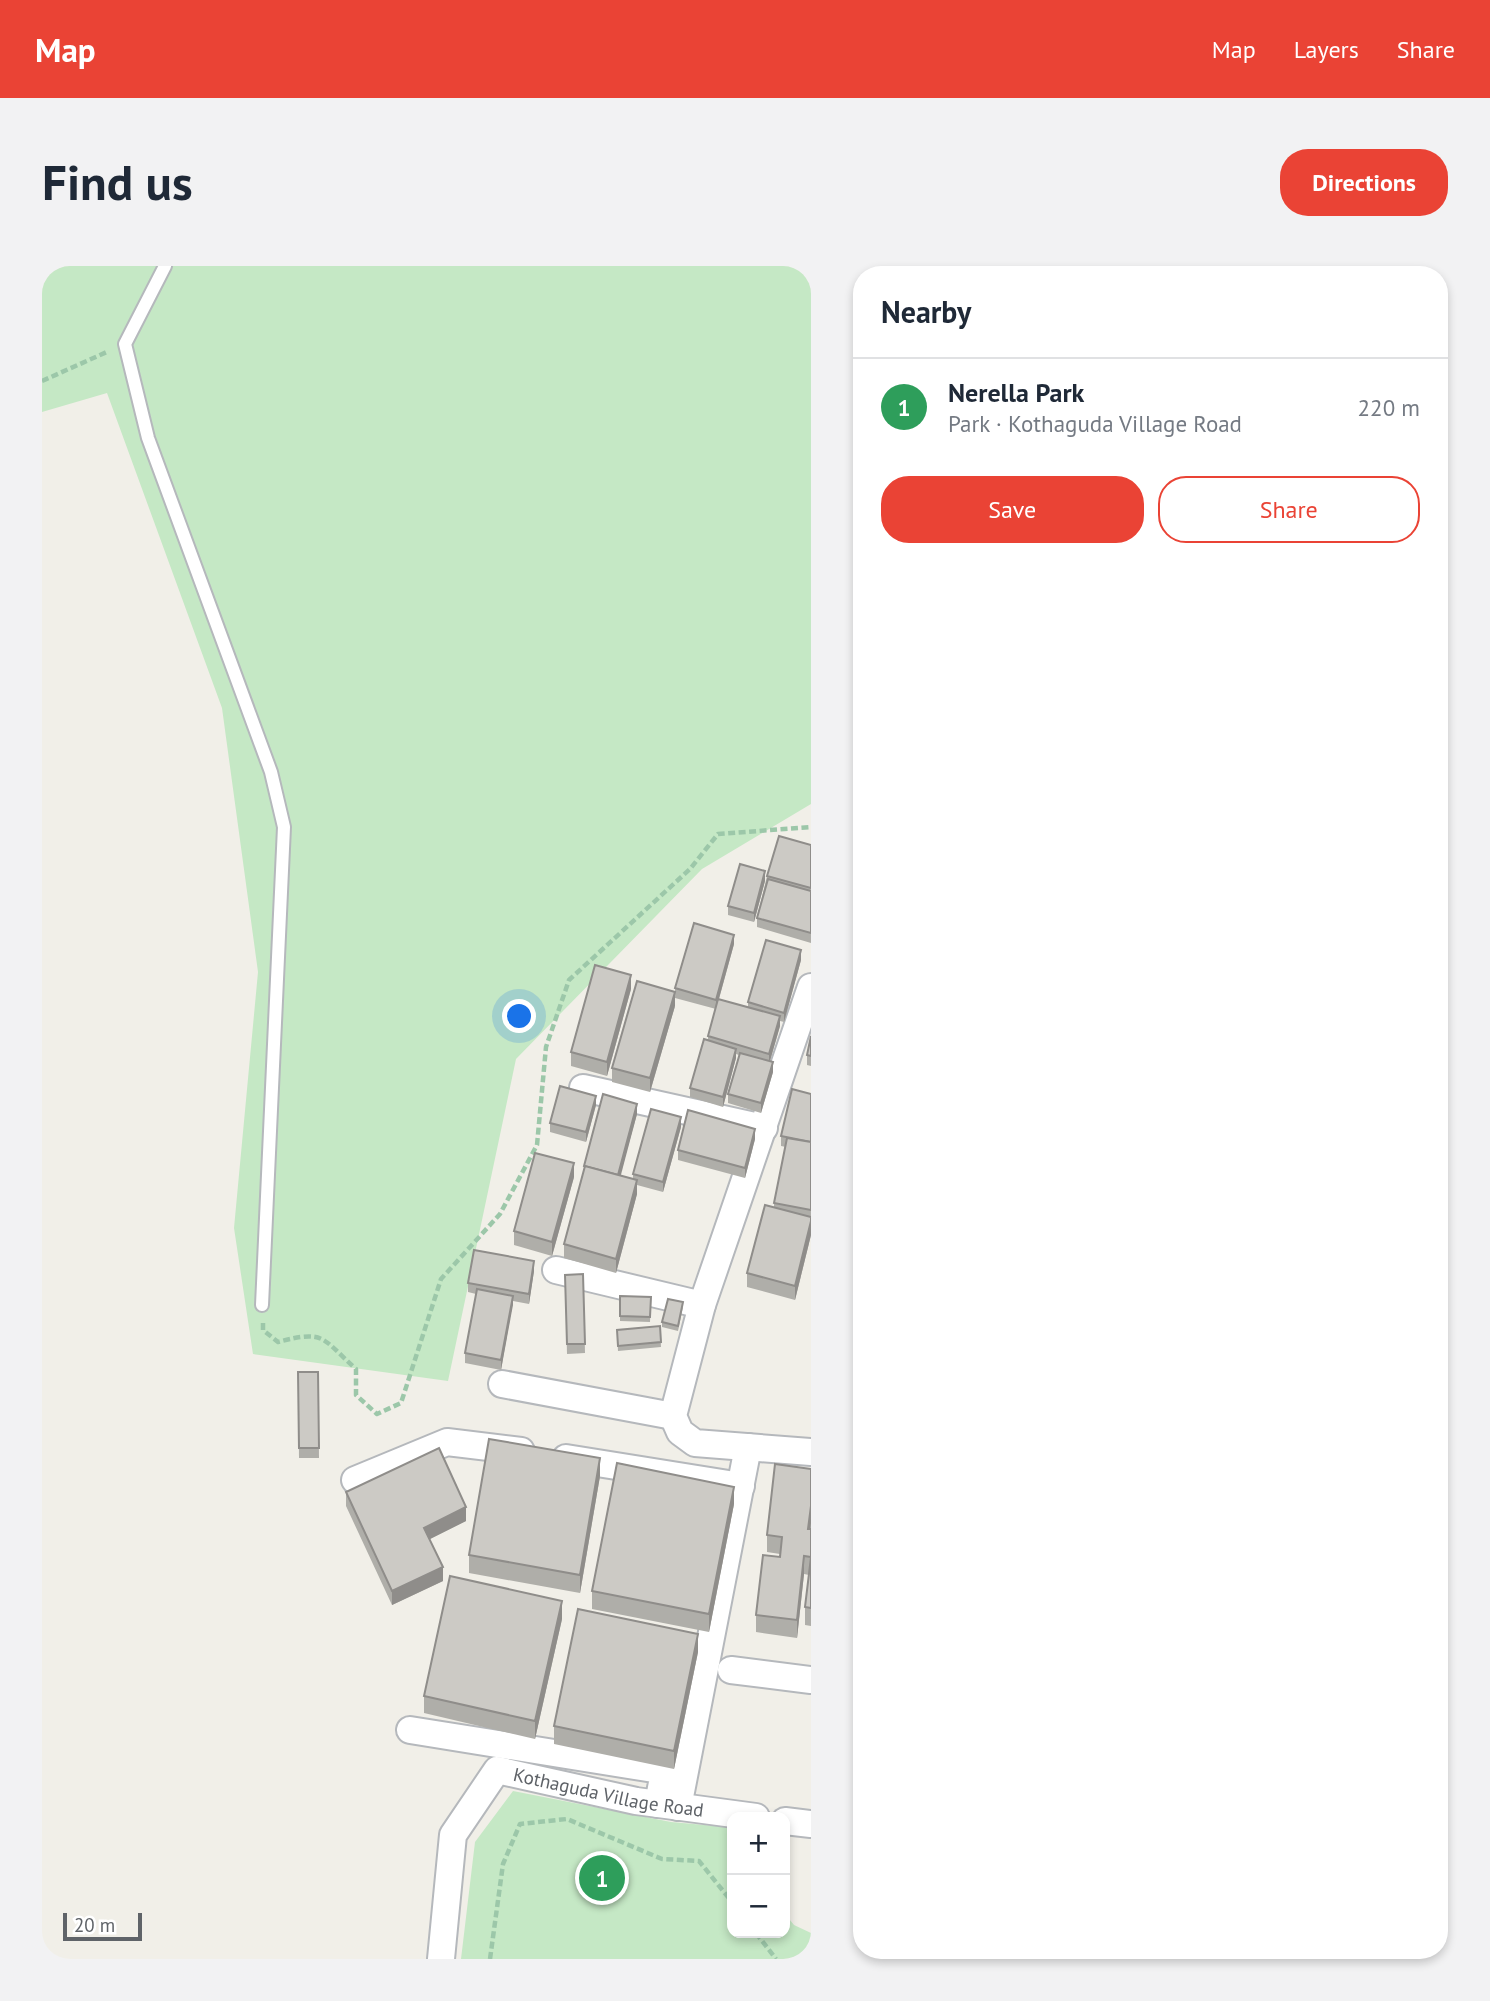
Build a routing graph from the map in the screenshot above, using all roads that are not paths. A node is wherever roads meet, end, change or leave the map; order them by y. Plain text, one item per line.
1 (165, 266) edge
2 (811, 987) edge
3 (583, 1088) dead end
4 (764, 1128) junction
5 (556, 1270) dead end
6 (262, 1305) road end
7 (702, 1306) junction
8 (502, 1384) dead end
9 (673, 1416) junction
10 (748, 1447) junction
11 (811, 1451) edge
12 (355, 1480) dead end
13 (741, 1486) junction
14 (731, 1670) dead end
15 (811, 1680) edge
16 (410, 1730) dead end
17 (668, 1805) junction
18 (727, 1813) edge
19 (790, 1822) edge
20 (811, 1824) edge
21 (440, 1959) edge

1 - 6 lane
2 - 4 street
3 - 4 street
4 - 7 street
5 - 7 street
7 - 9 street
8 - 9 street
9 - 10 street
10 - 11 street
10 - 13 street
12 - 13 street
13 - 17 street
14 - 15 street
16 - 17 street
17 - 18 street, Kothaguda Village Road
17 - 21 street, Kothaguda Village Road
19 - 20 street

